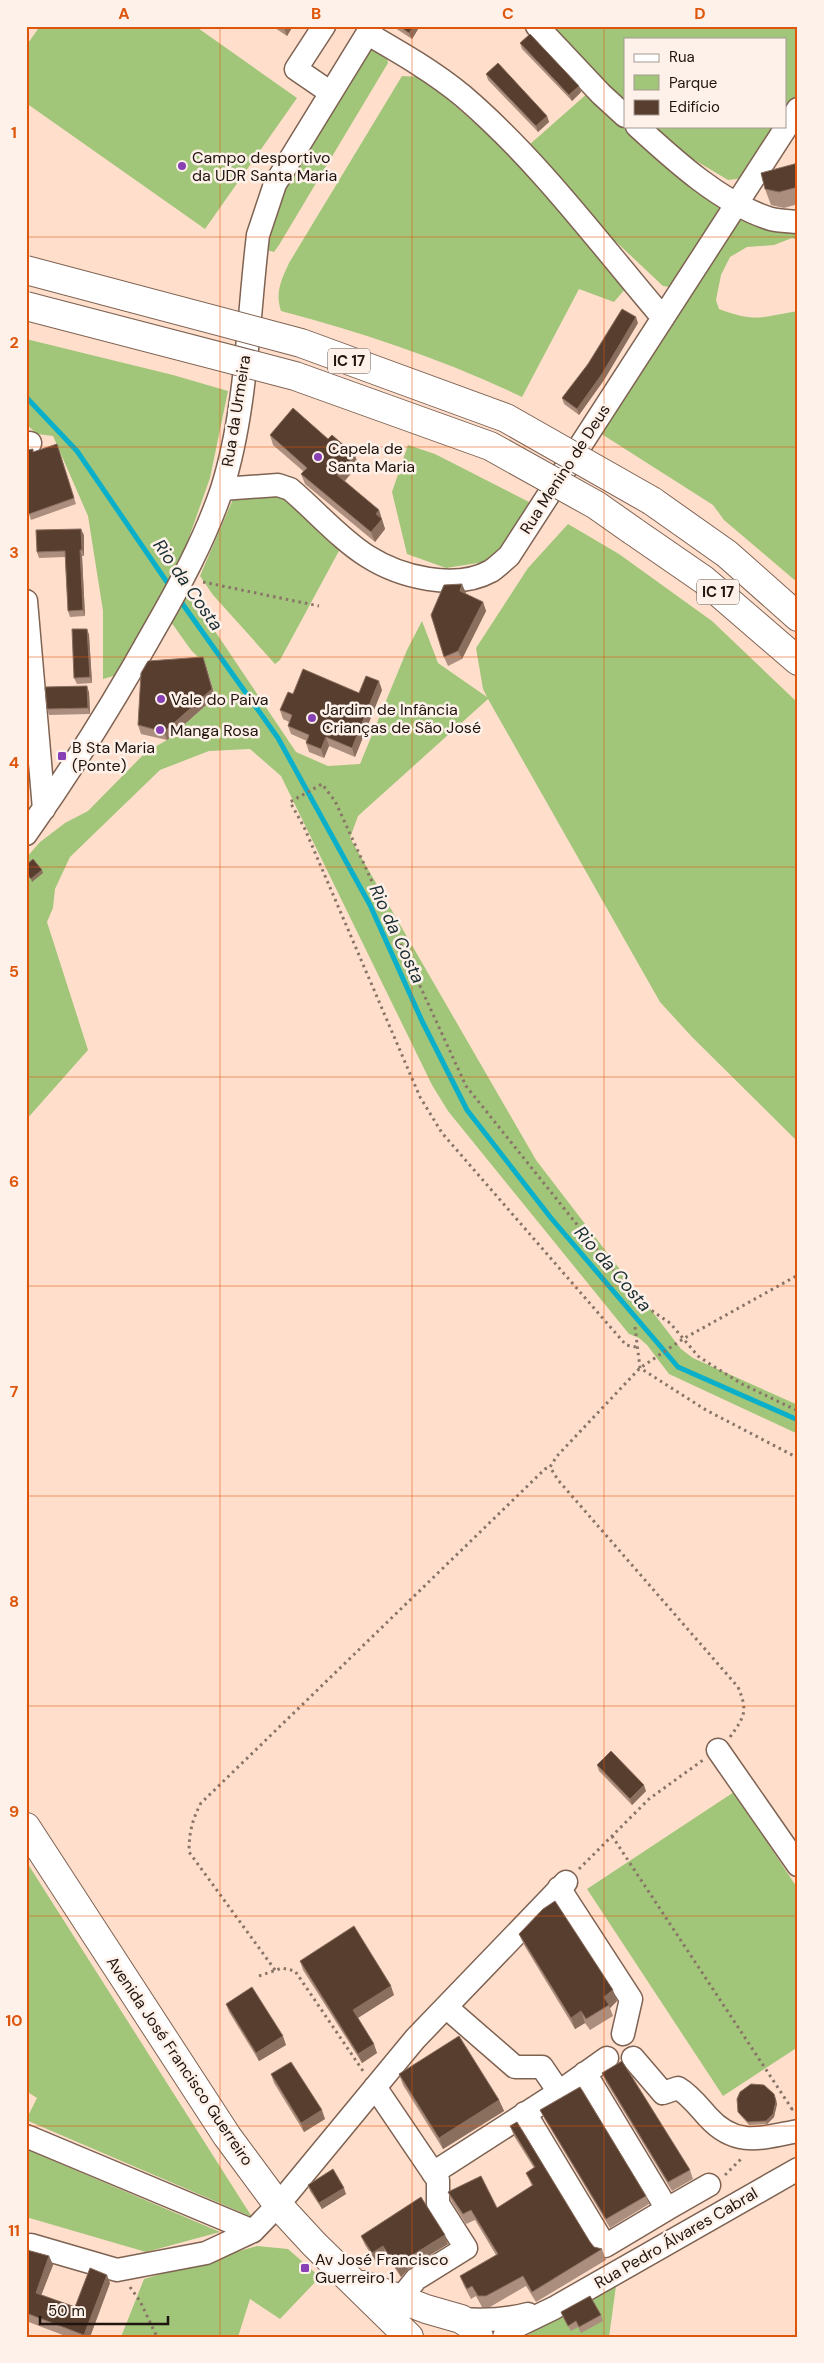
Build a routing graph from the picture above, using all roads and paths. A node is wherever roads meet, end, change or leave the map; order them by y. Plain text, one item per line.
1 (324, 26) edge
2 (537, 26) edge
3 (370, 30) edge
4 (332, 93) junction
5 (798, 109) edge
6 (624, 115) edge
7 (786, 127) edge
8 (638, 128) edge
9 (786, 128) edge
10 (737, 203) junction
11 (798, 222) edge
12 (26, 270) edge
13 (26, 306) edge
14 (663, 318) junction
15 (222, 489) junction
16 (207, 582) dead end
17 (26, 601) edge
18 (319, 606) dead end
19 (798, 617) edge
20 (798, 661) edge
21 (44, 809) junction
22 (26, 834) edge
23 (798, 1275) edge
24 (635, 1327) dead end
25 (682, 1340) junction
26 (636, 1347) junction
27 (640, 1368) junction
28 (798, 1410) edge
29 (798, 1458) edge
30 (550, 1467) junction
31 (718, 1750) junction
32 (26, 1827) edge
33 (612, 1836) junction
34 (798, 1865) edge
35 (563, 1885) junction
36 (275, 1970) junction
37 (260, 1976) dead end
38 (446, 2007) junction
39 (623, 2034) junction
40 (607, 2058) junction
41 (633, 2058) junction
42 (585, 2073) junction
43 (375, 2087) junction
44 (559, 2092) junction
45 (792, 2109) dead end
46 (525, 2114) junction
47 (798, 2131) edge
48 (26, 2136) edge
49 (764, 2138) junction
50 (798, 2169) edge
51 (433, 2173) junction
52 (709, 2185) joint
53 (278, 2205) junction
54 (667, 2208) junction
55 (253, 2231) junction
56 (31, 2244) dead end
57 (116, 2270) junction
58 (354, 2281) junction
59 (400, 2299) junction
60 (554, 2308) junction
61 (463, 2324) edge
62 (157, 2337) edge
63 (409, 2337) edge
64 (418, 2337) edge
65 (504, 2337) edge

1 - 4 street
2 - 6 street
3 - 4 street, Rua da Urmeira
3 - 14 street
4 - 15 street, Rua da Urmeira
5 - 7 street, Rua Menino de Deus
8 - 10 street
9 - 10 street, Rua Menino de Deus
10 - 11 street
10 - 14 street, Rua Menino de Deus
12 - 19 main road, IC 17, bridge
13 - 20 main road, IC 17, bridge
14 - 15 street, Rua Menino de Deus
15 - 21 street, Rua da Urmeira
16 - 18 path
17 - 21 street
21 - 22 street, Rua da Urmeira
23 - 25 path
24 - 26 path
25 - 26 path
25 - 27 path
25 - 28 path
26 - 27 path
27 - 29 path
27 - 30 path
30 - 31 path
30 - 36 path
31 - 33 path
31 - 34 street
32 - 53 main road, Avenida José Francisco Guerreiro
33 - 35 path
33 - 45 path
35 - 38 street
35 - 39 street
36 - 37 path
36 - 43 path
38 - 43 street
38 - 44 street
39 - 40 street
39 - 41 street
40 - 41 street
40 - 42 street
41 - 49 street
42 - 44 street
42 - 54 street
43 - 51 street
43 - 53 street
44 - 46 street
46 - 51 street
46 - 54 street
47 - 49 street
48 - 55 street
49 - 52 path
50 - 60 street, Rua Pedro Álvares Cabral
51 - 59 street
52 - 54 street
53 - 55 street
53 - 58 main road, Avenida José Francisco Guerreiro
55 - 57 street
56 - 57 street
57 - 62 path
58 - 59 main road
58 - 63 main road, Avenida José Francisco Guerreiro
59 - 61 main road
60 - 61 street
60 - 65 street
61 - 64 main road

